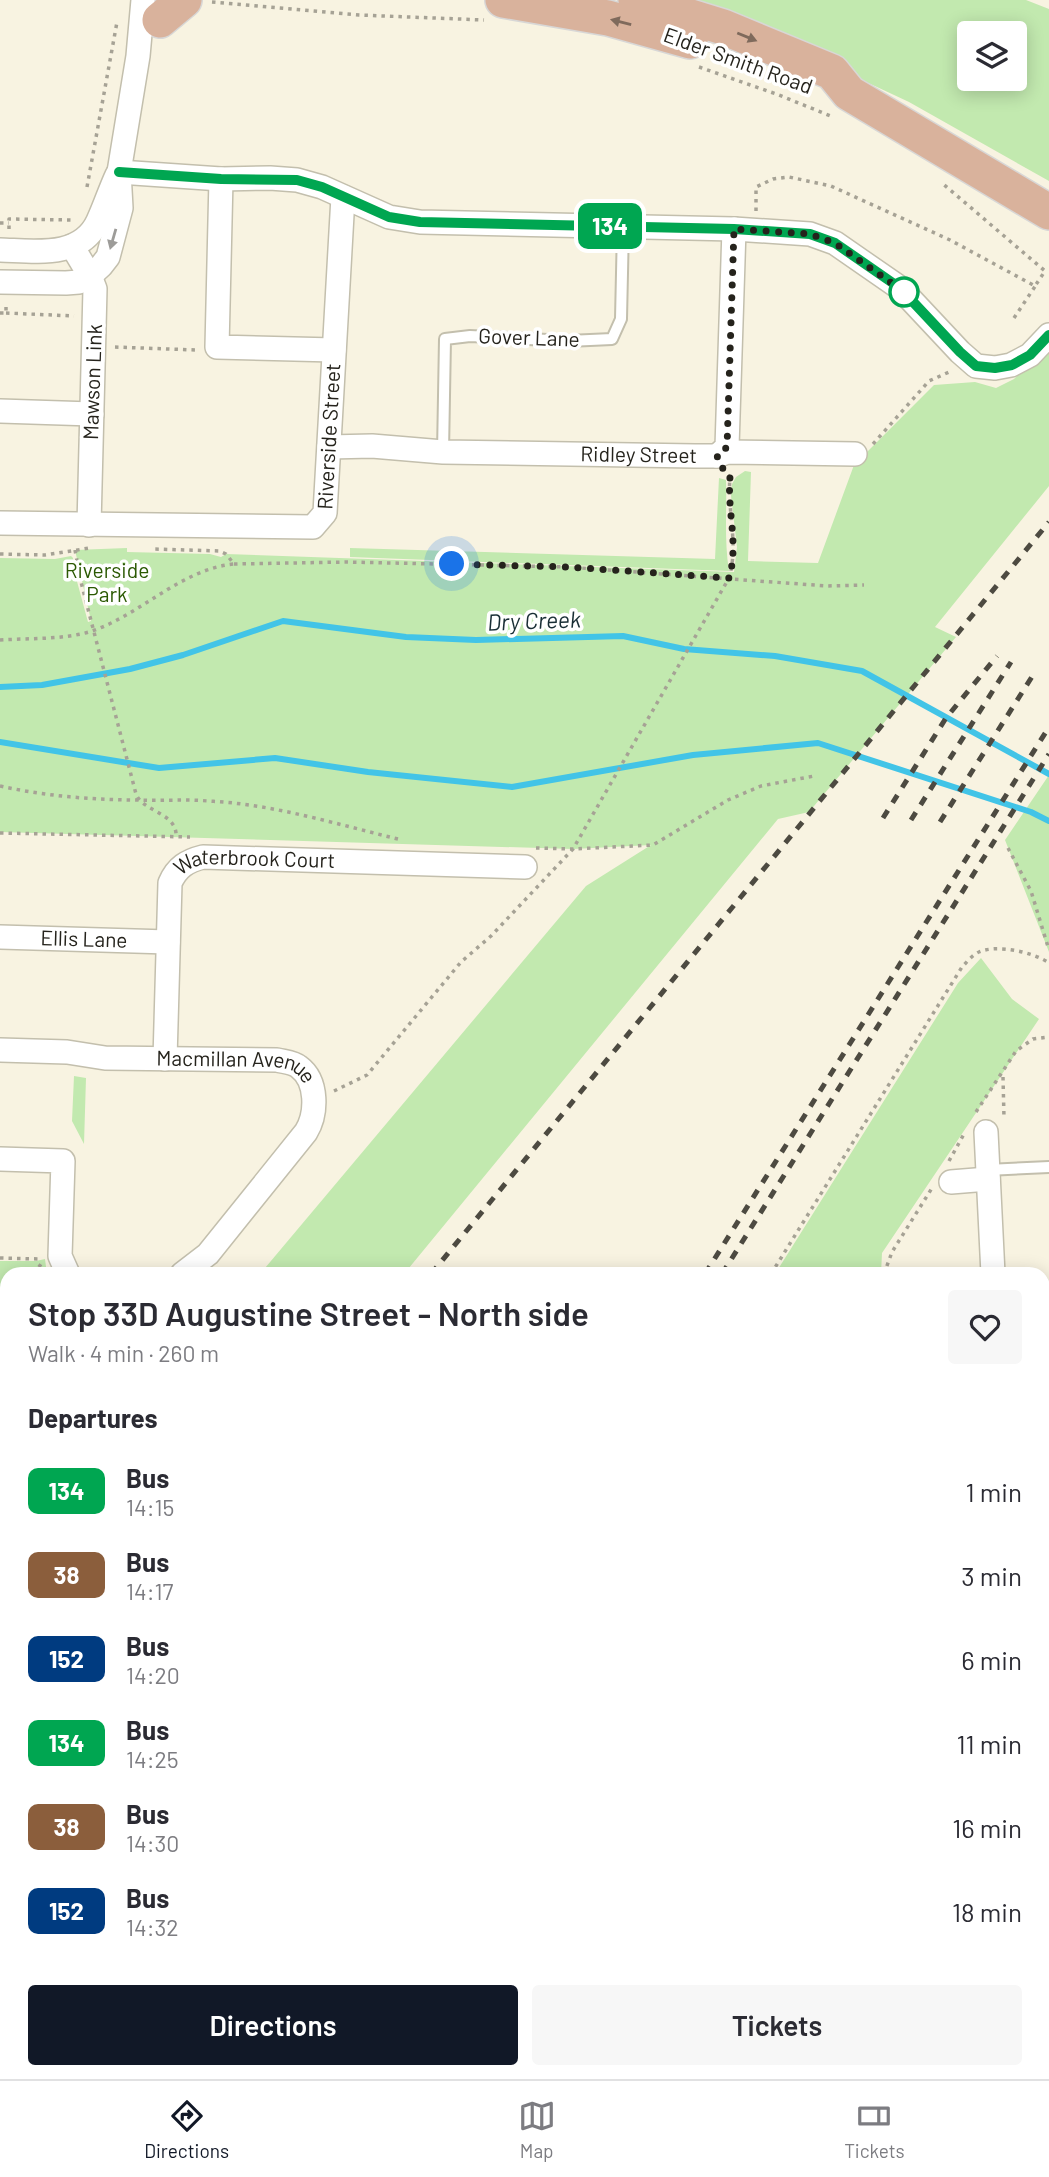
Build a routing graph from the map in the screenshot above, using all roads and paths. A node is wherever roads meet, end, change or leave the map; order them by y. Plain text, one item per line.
1 (636, 0) edge
2 (172, 4) edge
3 (496, 10) edge
4 (119, 13) dead end
5 (696, 67) dead end
6 (843, 106) junction
7 (119, 172) junction
8 (221, 179) junction
9 (938, 179) dead end
10 (85, 195) dead end
11 (343, 197) junction
12 (1049, 212) edge
13 (80, 221) dead end
14 (0, 223) edge
15 (9, 223) junction
16 (623, 227) junction
17 (745, 230) junction
18 (4, 241) edge
19 (72, 246) junction
20 (1049, 265) edge
21 (1045, 271) junction
22 (90, 276) junction
23 (1035, 286) junction
24 (3, 290) edge
25 (0, 313) edge
26 (6, 313) junction
27 (77, 316) dead end
28 (1014, 318) dead end
29 (1049, 335) edge
30 (106, 347) dead end
31 (217, 347) junction
32 (334, 350) junction
33 (949, 373) dead end
34 (0, 411) edge
35 (92, 414) junction
36 (328, 447) junction
37 (443, 452) junction
38 (855, 454) joint
39 (717, 456) junction
40 (0, 523) edge
41 (89, 525) junction
42 (94, 548) dead end
43 (153, 549) dead end
44 (75, 550) junction
45 (0, 554) edge
46 (234, 564) junction
47 (729, 578) junction
48 (864, 585) dead end
49 (93, 631) junction
50 (0, 640) edge
51 (814, 776) dead end
52 (0, 786) edge
53 (138, 800) junction
54 (177, 837) dead end
55 (403, 840) dead end
56 (1008, 848) dead end
57 (573, 849) junction
58 (529, 858) joint
59 (0, 936) edge
60 (169, 942) junction
61 (1049, 950) edge
62 (1049, 963) edge
63 (1049, 1037) edge
64 (0, 1050) edge
65 (165, 1059) junction
66 (313, 1100) junction
67 (976, 1125) junction
68 (0, 1159) edge
69 (1049, 1167) edge
70 (988, 1175) junction
71 (942, 1183) junction
72 (925, 1199) junction
73 (0, 1258) edge
74 (39, 1267) edge
75 (65, 1267) edge
76 (191, 1267) edge
77 (775, 1267) edge
78 (887, 1267) edge
79 (993, 1267) edge

1 -> 6 main road, Elder Smith Road
2 - 3 path
2 - 7 street
6 -> 3 main road, Elder Smith Road
4 - 10 path
5 - 6 path
6 - 12 main road, Elder Smith Road
7 - 8 street
7 - 19 street
7 -> 22 street
8 - 11 street
8 - 31 street
9 - 21 path
11 - 16 street
11 - 32 street, Riverside Street
13 - 15 path
14 - 15 path
15 - 18 path
16 - 17 street
16 - 37 lane, Gover Lane
17 - 23 path
17 - 29 street
17 - 39 street, Ridley Street
18 - 19 street
19 - 22 street, Mawson Link
20 - 21 path
21 - 23 path
22 - 24 street
22 - 35 street, Mawson Link
23 - 28 path
24 - 26 path
25 - 26 path
26 - 27 path
30 - 31 path
31 - 32 street
32 - 36 street, Riverside Street
33 - 38 path
34 - 35 street
35 - 41 street, Mawson Link
36 - 37 street, Ridley Street
36 - 41 street, Riverside Street
37 - 39 street, Ridley Street
38 - 39 street
39 - 47 path
40 - 41 street, Riverside Street
42 - 44 path
43 - 46 path
44 - 45 path
44 - 49 path
46 - 47 path
46 - 49 path
47 - 48 path
47 - 57 path
49 - 50 path
49 - 53 path
51 - 57 path
52 - 53 path
53 - 54 path
53 - 55 path
56 - 61 path
57 - 58 path
57 - 66 path
58 - 60 street, Waterbrook Court
59 - 60 street, Ellis Lane
60 - 65 street, Waterbrook Court
62 - 77 path
63 - 67 path
64 - 65 street, Macmillan Avenue
65 - 66 street, Macmillan Avenue
66 - 76 street, Macmillan Avenue
67 - 70 street
67 - 71 path
68 - 75 street
69 - 70 lane
70 - 71 street
70 - 79 street
71 - 72 path
71 - 72 path
72 - 78 path
73 - 74 path

